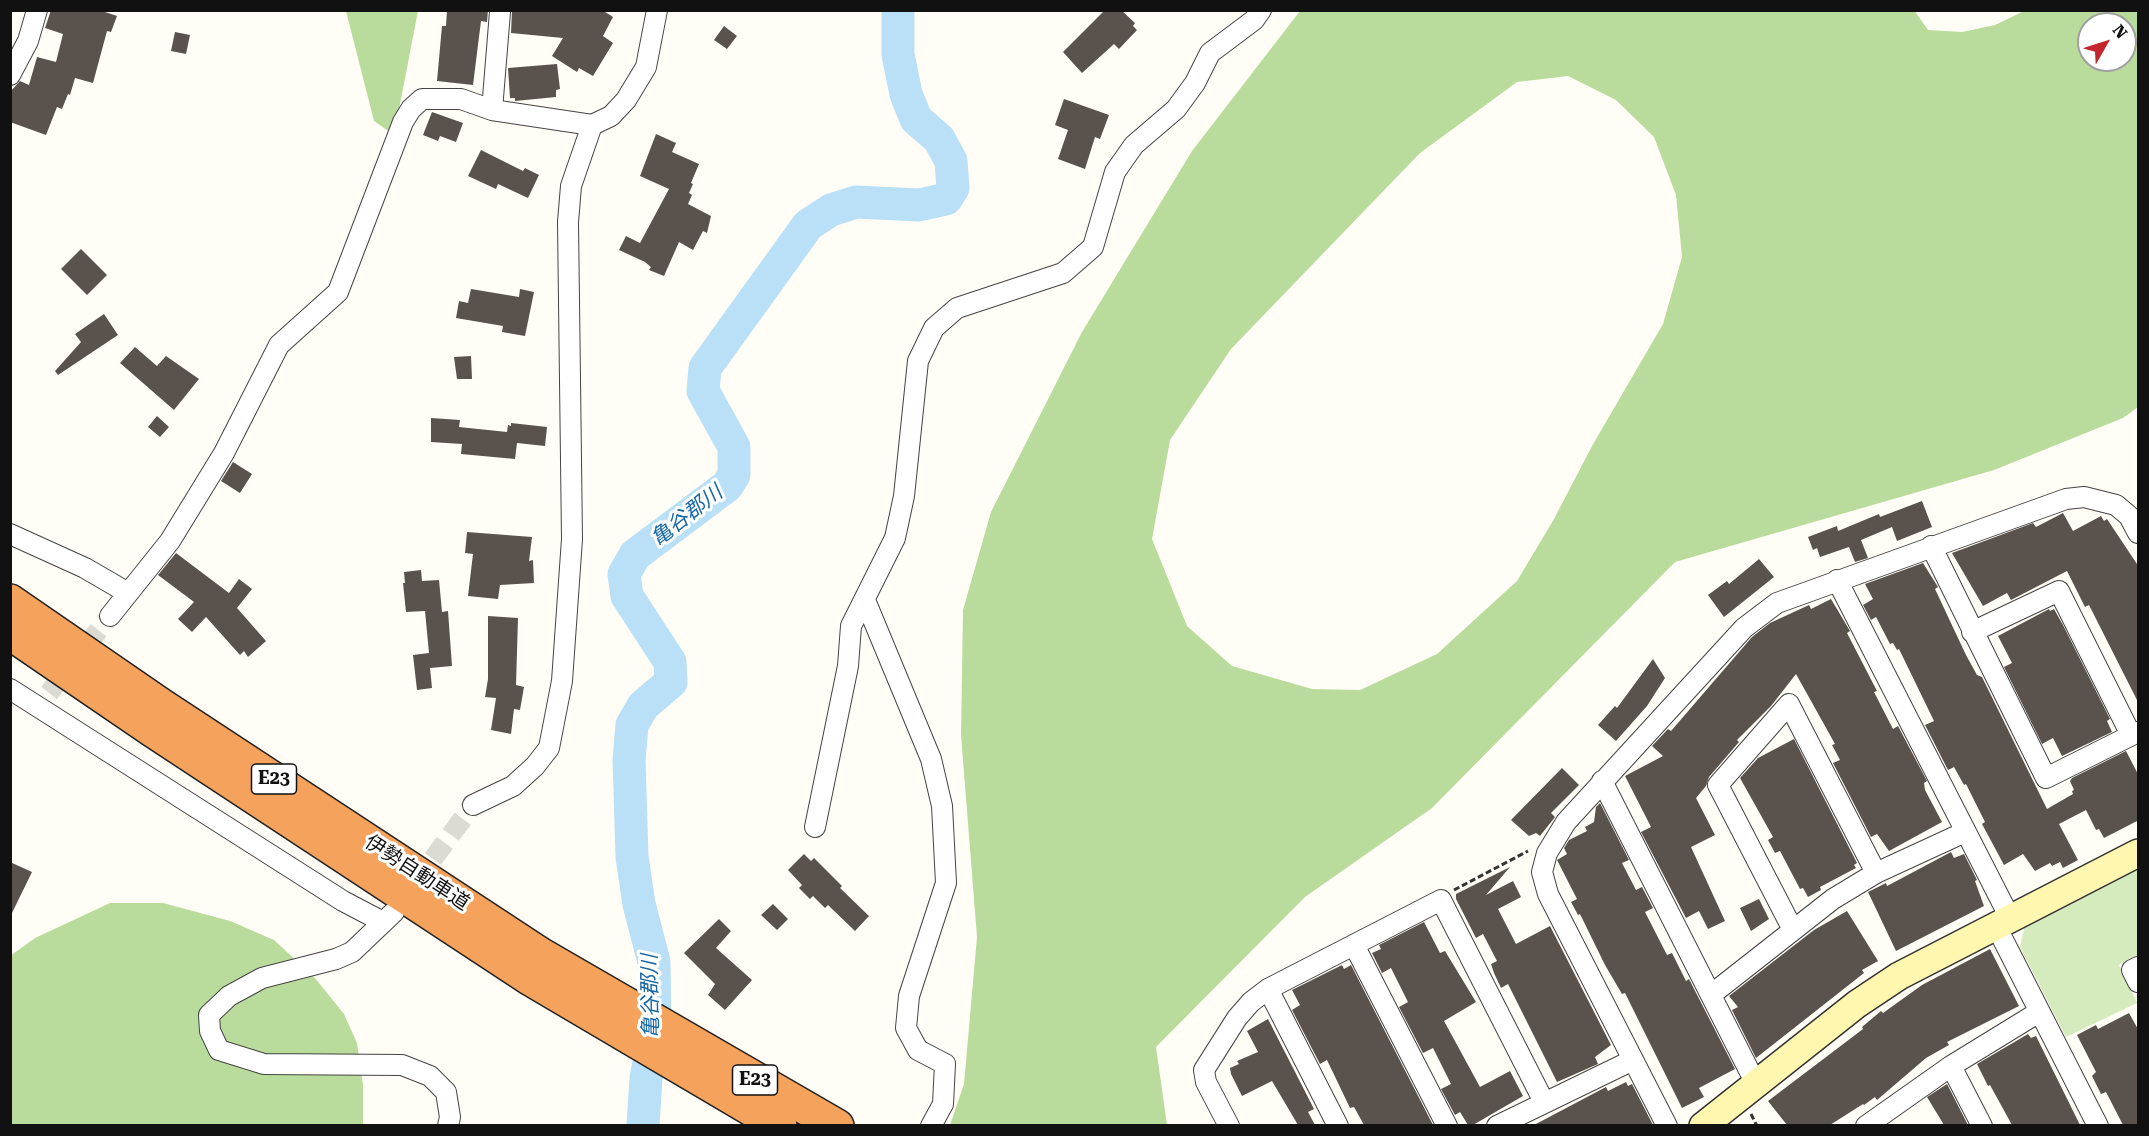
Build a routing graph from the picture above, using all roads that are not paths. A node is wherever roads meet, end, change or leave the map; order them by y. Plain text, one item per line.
1 (37, 10) edge
2 (657, 10) edge
3 (1261, 10) edge
4 (500, 12) edge
5 (10, 75) edge
6 (492, 110) junction
7 (592, 125) junction
8 (2139, 533) edge
9 (10, 534) edge
10 (1930, 546) junction
11 (1838, 580) junction
12 (129, 593) junction
13 (865, 600) junction
14 (10, 601) edge
15 (110, 616) tunnel mouth
16 (1972, 632) junction
17 (10, 633) edge
18 (10, 689) edge
19 (2135, 733) edge
20 (1602, 781) junction
21 (473, 805) tunnel mouth
22 (815, 827) dead end
23 (1965, 832) junction
24 (2139, 853) edge
25 (1876, 873) junction
26 (2003, 922) junction
27 (1792, 928) junction
28 (1354, 945) junction
29 (535, 966) junction
30 (2139, 967) edge
31 (2139, 981) edge
32 (1268, 989) junction
33 (1712, 994) junction
34 (2039, 1012) junction
35 (669, 1044) junction
36 (1633, 1060) junction
37 (1951, 1066) junction
38 (1756, 1084) junction
39 (1544, 1102) junction
40 (1872, 1124) edge
41 (447, 1125) edge
42 (780, 1125) edge
43 (837, 1125) edge
44 (931, 1125) edge
45 (1229, 1125) edge
46 (1338, 1125) edge
47 (1447, 1125) edge
48 (1497, 1125) edge
49 (1666, 1125) edge
50 (1703, 1125) edge
51 (1982, 1125) edge
52 (2098, 1125) edge

1 - 5 street
2 - 7 street
3 - 13 street
4 - 6 street
6 - 7 street
6 - 12 street
7 - 21 street
8 - 10 street
9 - 12 street
10 - 11 street
10 - 16 street
11 - 20 street
11 - 23 street
12 - 15 street
13 - 22 street
13 - 44 street
14 - 29 highway, 伊勢自動車道 / E23
16 - 19 street
16 - 19 street
17 - 29 highway, 伊勢自動車道 / E23
18 - 41 street
20 - 33 street
20 - 36 street
23 - 25 street
23 - 26 street
24 - 26 street
25 - 27 street
25 - 27 street
26 - 34 street
26 - 38 street
27 - 33 street
28 - 32 street
28 - 39 street
28 - 47 street
29 - 35 highway, 伊勢自動車道
30 - 31 street
32 - 45 street
32 - 46 street
33 - 38 street
34 - 37 street
34 - 52 street
35 - 42 highway, 伊勢自動車道 / E23
35 - 43 highway, 伊勢自動車道 / E23
36 - 39 street
36 - 49 street
37 - 40 street
37 - 51 street
38 - 50 street
39 - 48 street

